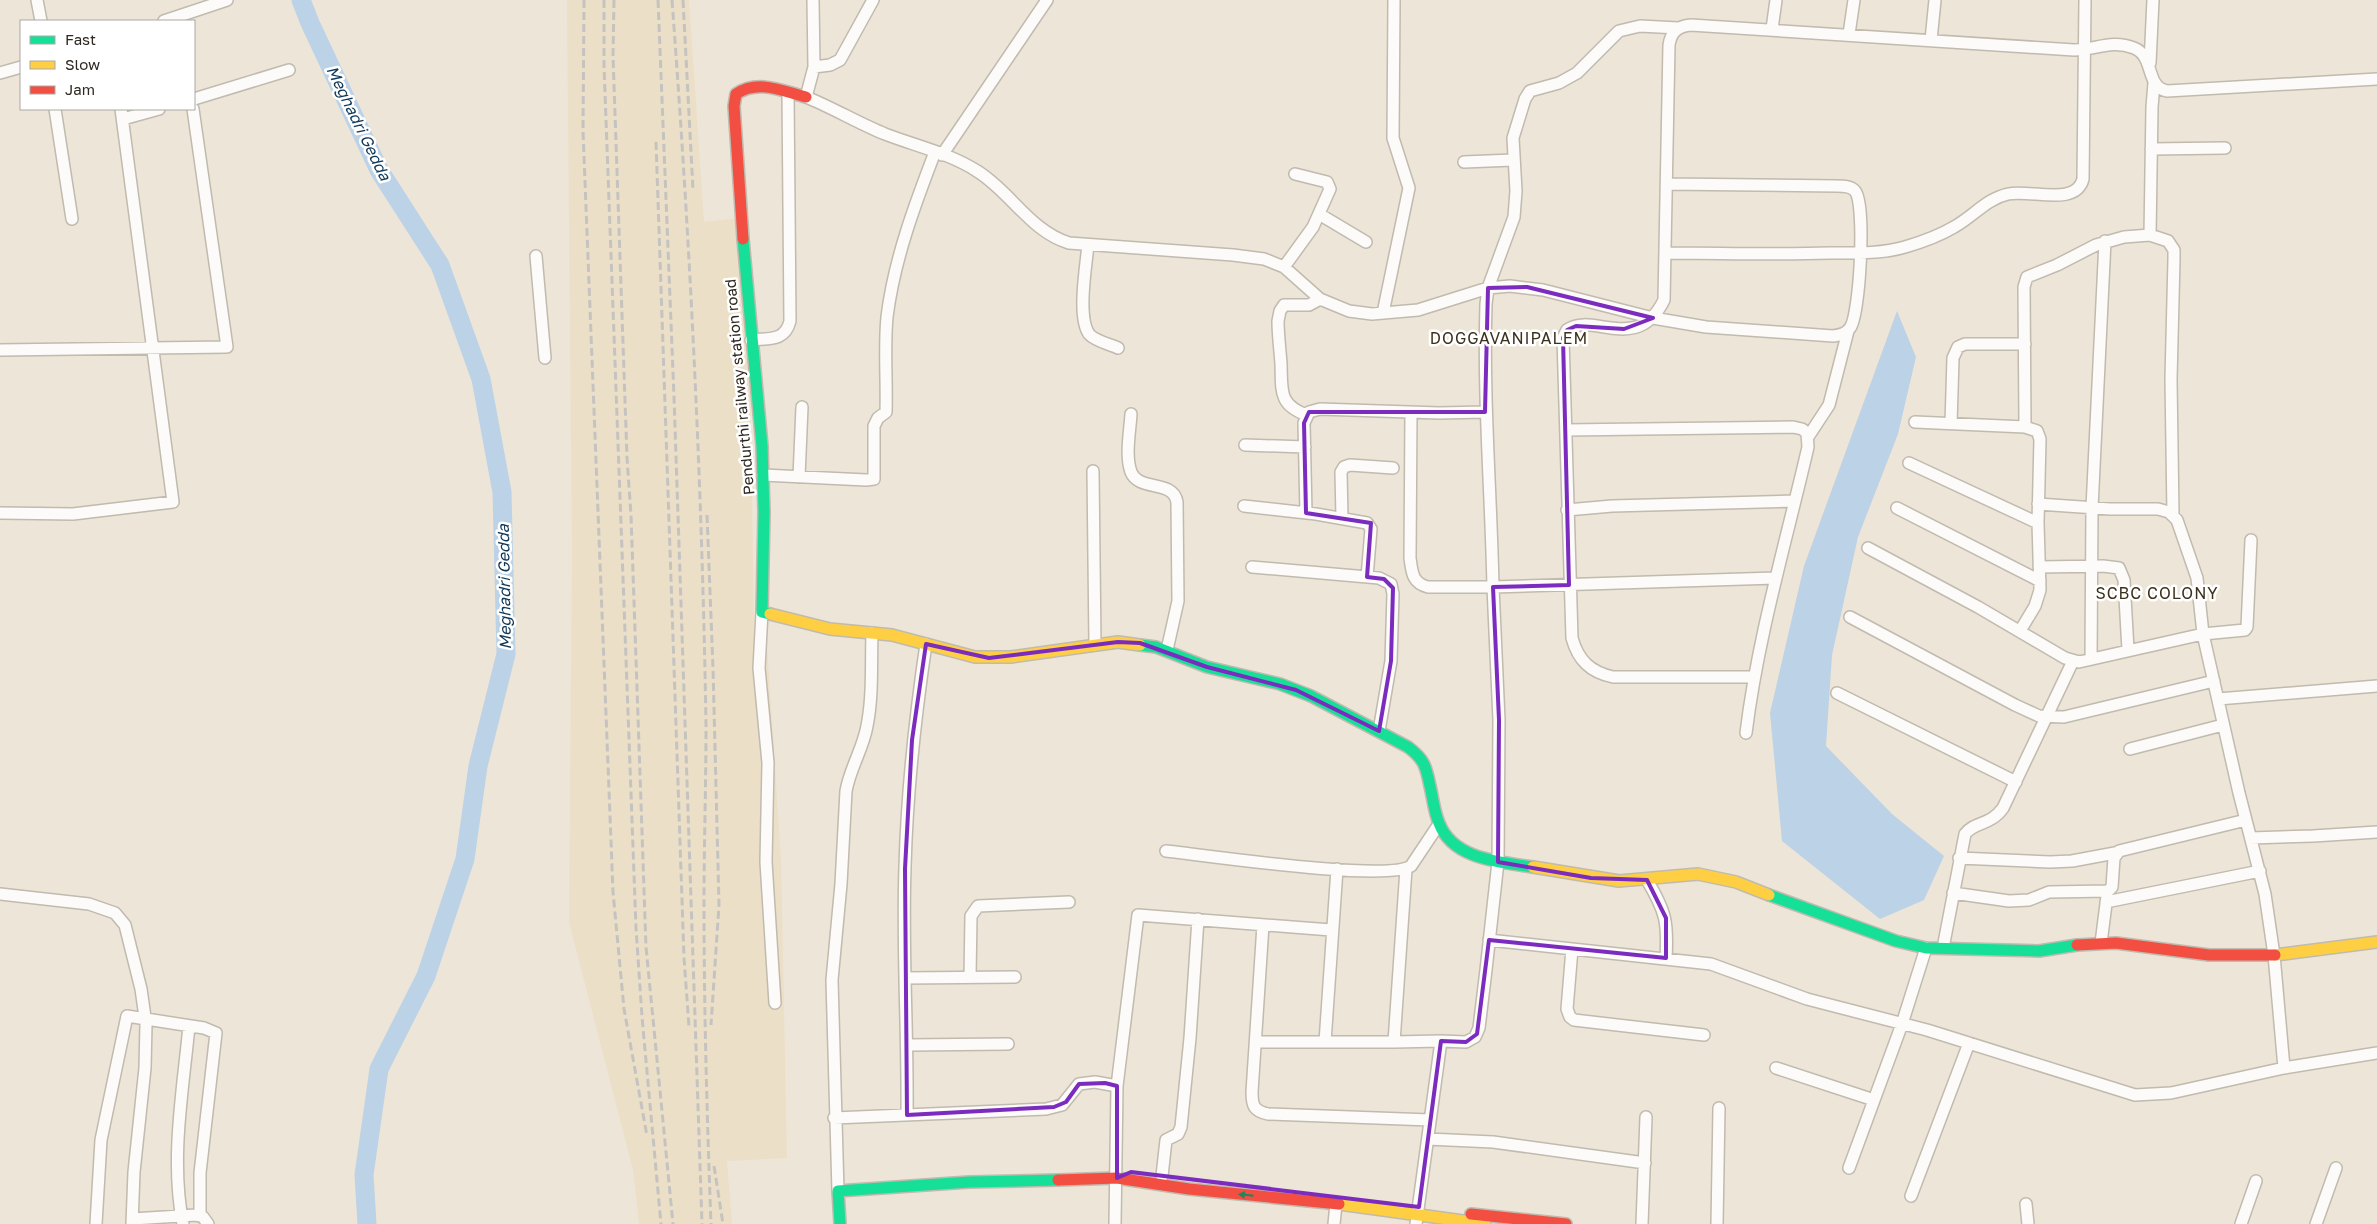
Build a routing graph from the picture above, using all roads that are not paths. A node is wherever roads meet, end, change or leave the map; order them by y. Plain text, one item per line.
1 (37, 0) edge
2 (227, 0) edge
3 (812, 0) edge
4 (873, 0) edge
5 (1047, 0) edge
6 (1394, 0) edge
7 (1776, 0) edge
8 (1854, 0) edge
9 (1935, 0) edge
10 (2085, 0) edge
11 (2153, 0) edge
12 (41, 20) edge
13 (167, 20) edge
14 (1678, 28) junction
15 (1772, 29) junction
16 (1849, 34) junction
17 (1931, 40) junction
18 (2083, 50) junction
19 (2150, 64) junction
20 (20, 67) edge
21 (814, 67) junction
22 (289, 70) dead end
23 (0, 73) edge
24 (2377, 79) edge
25 (2154, 83) junction
26 (788, 93) junction
27 (806, 97) junction
28 (195, 98) edge
29 (55, 110) edge
30 (152, 110) edge
31 (193, 110) edge
32 (122, 114) edge
33 (2224, 148) dead end
34 (2151, 149) junction
35 (939, 153) junction
36 (1514, 160) junction
37 (1464, 162) dead end
38 (1296, 174) dead end
39 (1667, 184) junction
40 (1319, 214) junction
41 (72, 219) dead end
42 (2150, 235) junction
43 (2105, 241) junction
44 (1366, 242) dead end
45 (1088, 245) junction
46 (1667, 252) junction
47 (1861, 253) junction
48 (536, 256) dead end
49 (1284, 267) junction
50 (1488, 288) junction
51 (1320, 299) junction
52 (1383, 313) junction
53 (1653, 318) junction
54 (1848, 331) junction
55 (751, 340) junction
56 (2024, 344) junction
57 (153, 348) junction
58 (1118, 348) dead end
59 (0, 350) edge
60 (545, 358) dead end
61 (802, 408) dead end
62 (1411, 412) junction
63 (1485, 412) junction
64 (1131, 414) dead end
65 (1307, 415) junction
66 (1915, 422) dead end
67 (1951, 424) junction
68 (2026, 427) junction
69 (1566, 430) junction
70 (1808, 437) junction
71 (1245, 445) dead end
72 (1305, 447) junction
73 (1909, 463) dead end
74 (1393, 468) dead end
75 (1092, 470) dead end
76 (763, 475) junction
77 (798, 478) junction
78 (1795, 501) junction
79 (2038, 504) junction
80 (1244, 506) dead end
81 (1897, 508) dead end
82 (2092, 508) junction
83 (1567, 510) junction
84 (0, 513) edge
85 (1306, 513) junction
86 (2173, 515) junction
87 (1342, 518) junction
88 (2038, 523) junction
89 (2251, 540) dead end
90 (1868, 548) dead end
91 (2090, 566) junction
92 (1252, 567) dead end
93 (2039, 567) junction
94 (1367, 577) junction
95 (1774, 578) junction
96 (2040, 581) junction
97 (1569, 584) junction
98 (1493, 587) junction
99 (762, 612) junction
100 (1850, 617) dead end
101 (2020, 631) junction
102 (872, 634) junction
103 (2203, 634) junction
104 (926, 644) junction
105 (1095, 645) junction
106 (1167, 650) junction
107 (2128, 650) junction
108 (2092, 659) junction
109 (2073, 661) junction
110 (1753, 677) junction
111 (2214, 681) junction
112 (2377, 686) edge
113 (1837, 693) dead end
114 (2218, 699) junction
115 (2047, 717) junction
116 (2224, 725) junction
117 (1380, 730) junction
118 (1746, 733) dead end
119 (2130, 749) dead end
120 (2016, 782) junction
121 (2246, 820) junction
122 (1439, 824) junction
123 (2377, 832) edge
124 (2251, 838) junction
125 (1166, 851) dead end
126 (2115, 853) junction
127 (1959, 858) junction
128 (1498, 862) junction
129 (1337, 869) junction
130 (1406, 869) junction
131 (2260, 871) junction
132 (1647, 880) junction
133 (1953, 893) junction
134 (0, 894) edge
135 (2107, 896) junction
136 (1069, 902) dead end
137 (1198, 919) junction
138 (1263, 925) junction
139 (1331, 930) junction
140 (1489, 940) junction
141 (2377, 942) edge
142 (2101, 943) junction
143 (1926, 948) junction
144 (1943, 948) junction
145 (1572, 949) junction
146 (2274, 955) junction
147 (1666, 958) junction
148 (970, 977) junction
149 (1015, 977) dead end
150 (905, 978) junction
151 (775, 1003) dead end
152 (145, 1018) junction
153 (1902, 1024) junction
154 (190, 1026) junction
155 (1704, 1035) dead end
156 (1441, 1041) junction
157 (1256, 1042) junction
158 (1325, 1042) junction
159 (1394, 1042) junction
160 (1969, 1043) junction
161 (1008, 1044) dead end
162 (908, 1045) junction
163 (2377, 1053) edge
164 (1776, 1068) dead end
165 (2284, 1068) junction
166 (1117, 1086) junction
167 (1874, 1100) junction
168 (1719, 1108) dead end
169 (907, 1115) junction
170 (1646, 1117) dead end
171 (834, 1118) junction
172 (1430, 1120) junction
173 (1428, 1139) junction
174 (1645, 1163) junction
175 (1849, 1168) dead end
176 (2336, 1168) dead end
177 (1162, 1176) junction
178 (1117, 1178) junction
179 (2256, 1181) dead end
180 (838, 1190) junction
181 (1910, 1196) dead end
182 (1336, 1204) junction
183 (2026, 1204) dead end
184 (1417, 1216) edge
185 (182, 1220) edge
186 (204, 1220) edge
187 (132, 1221) edge
188 (96, 1224) edge
189 (840, 1224) edge
190 (1116, 1224) edge
191 (1334, 1224) edge
192 (1485, 1224) edge
193 (1566, 1224) edge
194 (1642, 1224) edge
195 (1717, 1224) edge
196 (2028, 1224) edge
197 (2241, 1224) edge
198 (2316, 1224) edge

1 - 12 street
2 - 13 street
3 - 21 street
4 - 21 street
5 - 35 street
6 - 52 street
7 - 15 street
8 - 16 street
9 - 17 street
10 - 18 street
11 - 19 street
14 - 15 street
14 - 36 street
14 - 39 street
15 - 16 street
16 - 17 street
17 - 18 street
18 - 19 street
18 - 47 street
19 - 25 street
20 - 23 street
21 - 27 street
22 - 28 street
24 - 25 street
25 - 34 street
26 - 27 street, Pendurthi railway station road
26 - 55 street
26 - 55 street, Pendurthi railway station road
27 - 35 street
29 - 41 street
30 - 32 street
31 - 57 street
32 - 57 street
33 - 34 street
34 - 42 street
35 - 45 street
35 - 77 street
36 - 37 street
36 - 50 street
38 - 40 street
39 - 46 street
39 - 47 street
40 - 44 street
40 - 49 street
42 - 43 street
42 - 86 street
43 - 56 street
43 - 82 street
45 - 49 street
45 - 58 street
46 - 47 street
46 - 53 street
47 - 54 street
48 - 60 street
49 - 51 street
50 - 52 street
50 - 53 street
50 - 63 street
51 - 52 street
51 - 65 street
53 - 54 street
53 - 69 street
54 - 70 street
55 - 76 street, Pendurthi railway station road
56 - 67 street
56 - 68 street
57 - 59 street
57 - 84 street
61 - 77 street
62 - 63 street
62 - 65 street
62 - 98 street
63 - 98 street
64 - 106 street
65 - 72 street
66 - 67 street
67 - 68 street
68 - 79 street
69 - 70 street
69 - 83 street
70 - 78 street
71 - 72 street
72 - 85 street
73 - 88 street
74 - 87 street
75 - 105 street
76 - 77 street
76 - 99 street, Pendurthi railway station road
78 - 83 street
78 - 95 street
79 - 82 street
79 - 88 street
80 - 85 street
81 - 96 street
82 - 86 street
82 - 91 street
83 - 97 street
85 - 87 street
86 - 103 street
87 - 94 street
88 - 93 street
89 - 103 street
90 - 101 street
91 - 93 street
91 - 107 street
91 - 108 street
92 - 94 street
93 - 96 street
94 - 117 street
95 - 97 street
95 - 110 street
96 - 101 street
97 - 98 street
97 - 110 street
98 - 128 street
99 - 102 street
99 - 151 street
100 - 115 street
101 - 109 street
102 - 104 street
102 - 171 street
103 - 107 street
103 - 111 street
104 - 105 street
104 - 150 street
105 - 106 street
106 - 117 street
107 - 108 street
108 - 109 street
109 - 115 street
110 - 118 street
111 - 114 street
111 - 115 street
112 - 114 street
113 - 120 street
114 - 116 street
115 - 120 street
116 - 119 street
116 - 121 street
117 - 122 street
120 - 127 street
121 - 124 street
121 - 126 street
122 - 128 street
122 - 130 street
123 - 124 street
124 - 131 street
125 - 129 street
126 - 127 street
126 - 135 street
127 - 133 street
128 - 132 street
128 - 140 street
129 - 130 street
129 - 139 street
130 - 159 street
131 - 135 street
131 - 146 street
132 - 143 street
132 - 147 street
133 - 135 street
133 - 144 street
134 - 152 street
135 - 142 street
136 - 148 street
137 - 138 street
137 - 166 street
137 - 177 street
138 - 139 street
138 - 157 street
139 - 158 street
140 - 145 street
140 - 156 street
141 - 146 street
142 - 144 street
142 - 146 street
143 - 144 street
143 - 153 street
145 - 147 street
145 - 155 street
146 - 165 street
147 - 153 street
148 - 149 street
148 - 150 street
150 - 162 street
152 - 154 street
152 - 187 street
152 - 188 street
153 - 160 street
153 - 167 street
154 - 185 street
154 - 186 street
156 - 159 street
156 - 172 street
157 - 158 street
157 - 172 street
158 - 159 street
160 - 165 street
160 - 181 street
161 - 162 street
162 - 169 street
163 - 165 street
164 - 167 street
166 - 169 street
166 - 178 street
167 - 175 street
168 - 195 street
169 - 171 street
170 - 174 street
171 - 180 street
172 - 173 street
173 - 174 street
173 - 184 street
174 - 194 street
176 - 198 street
177 - 178 street
177 - 184 street
178 - 180 street
182 -> 178 street
178 - 190 street
179 - 197 street
180 - 189 street
182 - 184 street
182 - 191 street
183 - 196 street
184 - 192 street
184 - 193 street
185 - 186 street
185 - 187 street

